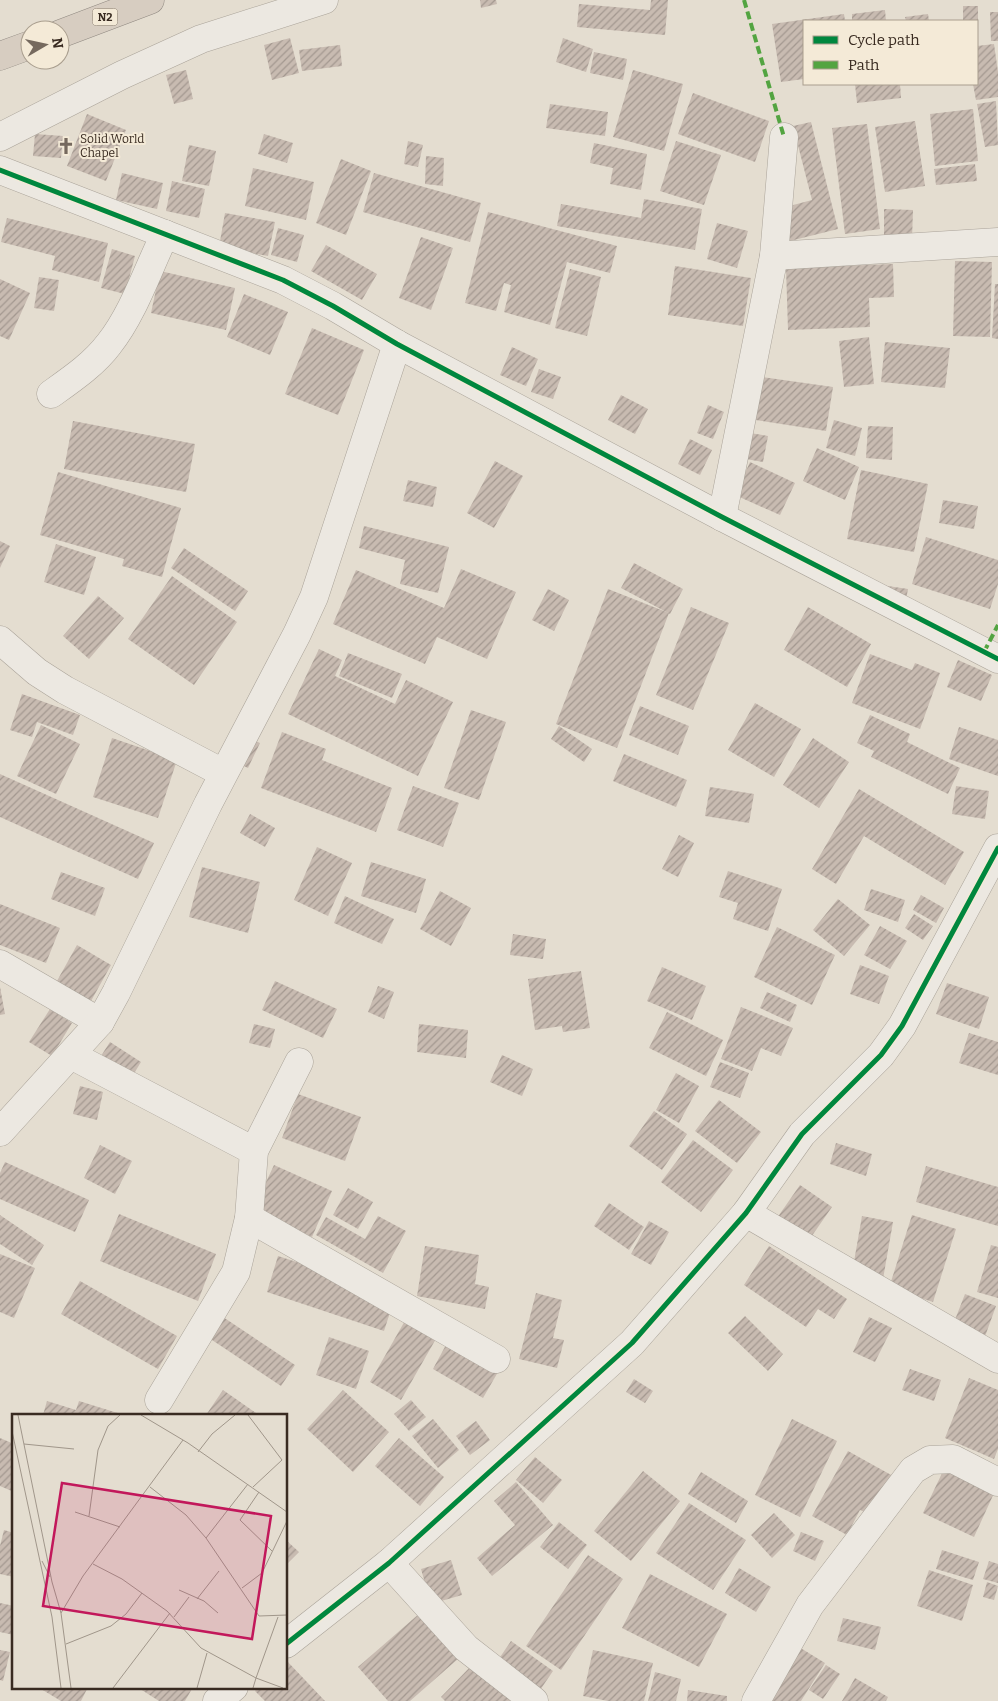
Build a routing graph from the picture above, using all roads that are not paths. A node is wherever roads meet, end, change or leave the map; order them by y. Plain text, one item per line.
1 (150, 0) edge
2 (259, 0) edge
3 (324, 0) edge
4 (70, 30) edge
5 (201, 39) junction
6 (20, 49) edge
7 (0, 56) edge
8 (0, 137) edge
9 (784, 137) dead end
10 (0, 170) edge
11 (165, 234) junction
12 (998, 242) edge
13 (774, 256) junction
14 (397, 344) junction
15 (51, 394) dead end
16 (722, 517) junction
17 (0, 640) edge
18 (998, 659) edge
19 (224, 773) junction
20 (998, 848) edge
21 (0, 964) edge
22 (100, 1022) junction
23 (71, 1055) junction
24 (299, 1062) dead end
25 (0, 1132) edge
26 (254, 1151) junction
27 (746, 1213) junction
28 (249, 1218) junction
29 (496, 1359) dead end
30 (998, 1359) edge
31 (159, 1400) dead end
32 (998, 1482) edge
33 (389, 1563) junction
34 (288, 1642) edge
35 (233, 1688) edge
36 (218, 1701) edge
37 (534, 1701) edge
38 (756, 1701) edge

1 - 4 highway, N2
2 - 5 street
3 - 5 street
5 - 8 street
6 - 7 highway
9 - 13 street
10 - 11 street
11 - 14 street
11 - 15 street
12 - 13 street
13 - 16 street
14 - 16 street
14 - 19 street
16 - 18 street
17 - 19 street
19 - 22 street
20 - 27 street
21 - 22 street
22 - 23 street
23 - 25 street
23 - 26 street
24 - 26 street
26 - 28 street
27 - 30 street
27 - 33 street
28 - 29 street
28 - 31 street
32 - 38 street
33 - 34 street
33 - 37 street
35 - 36 street

